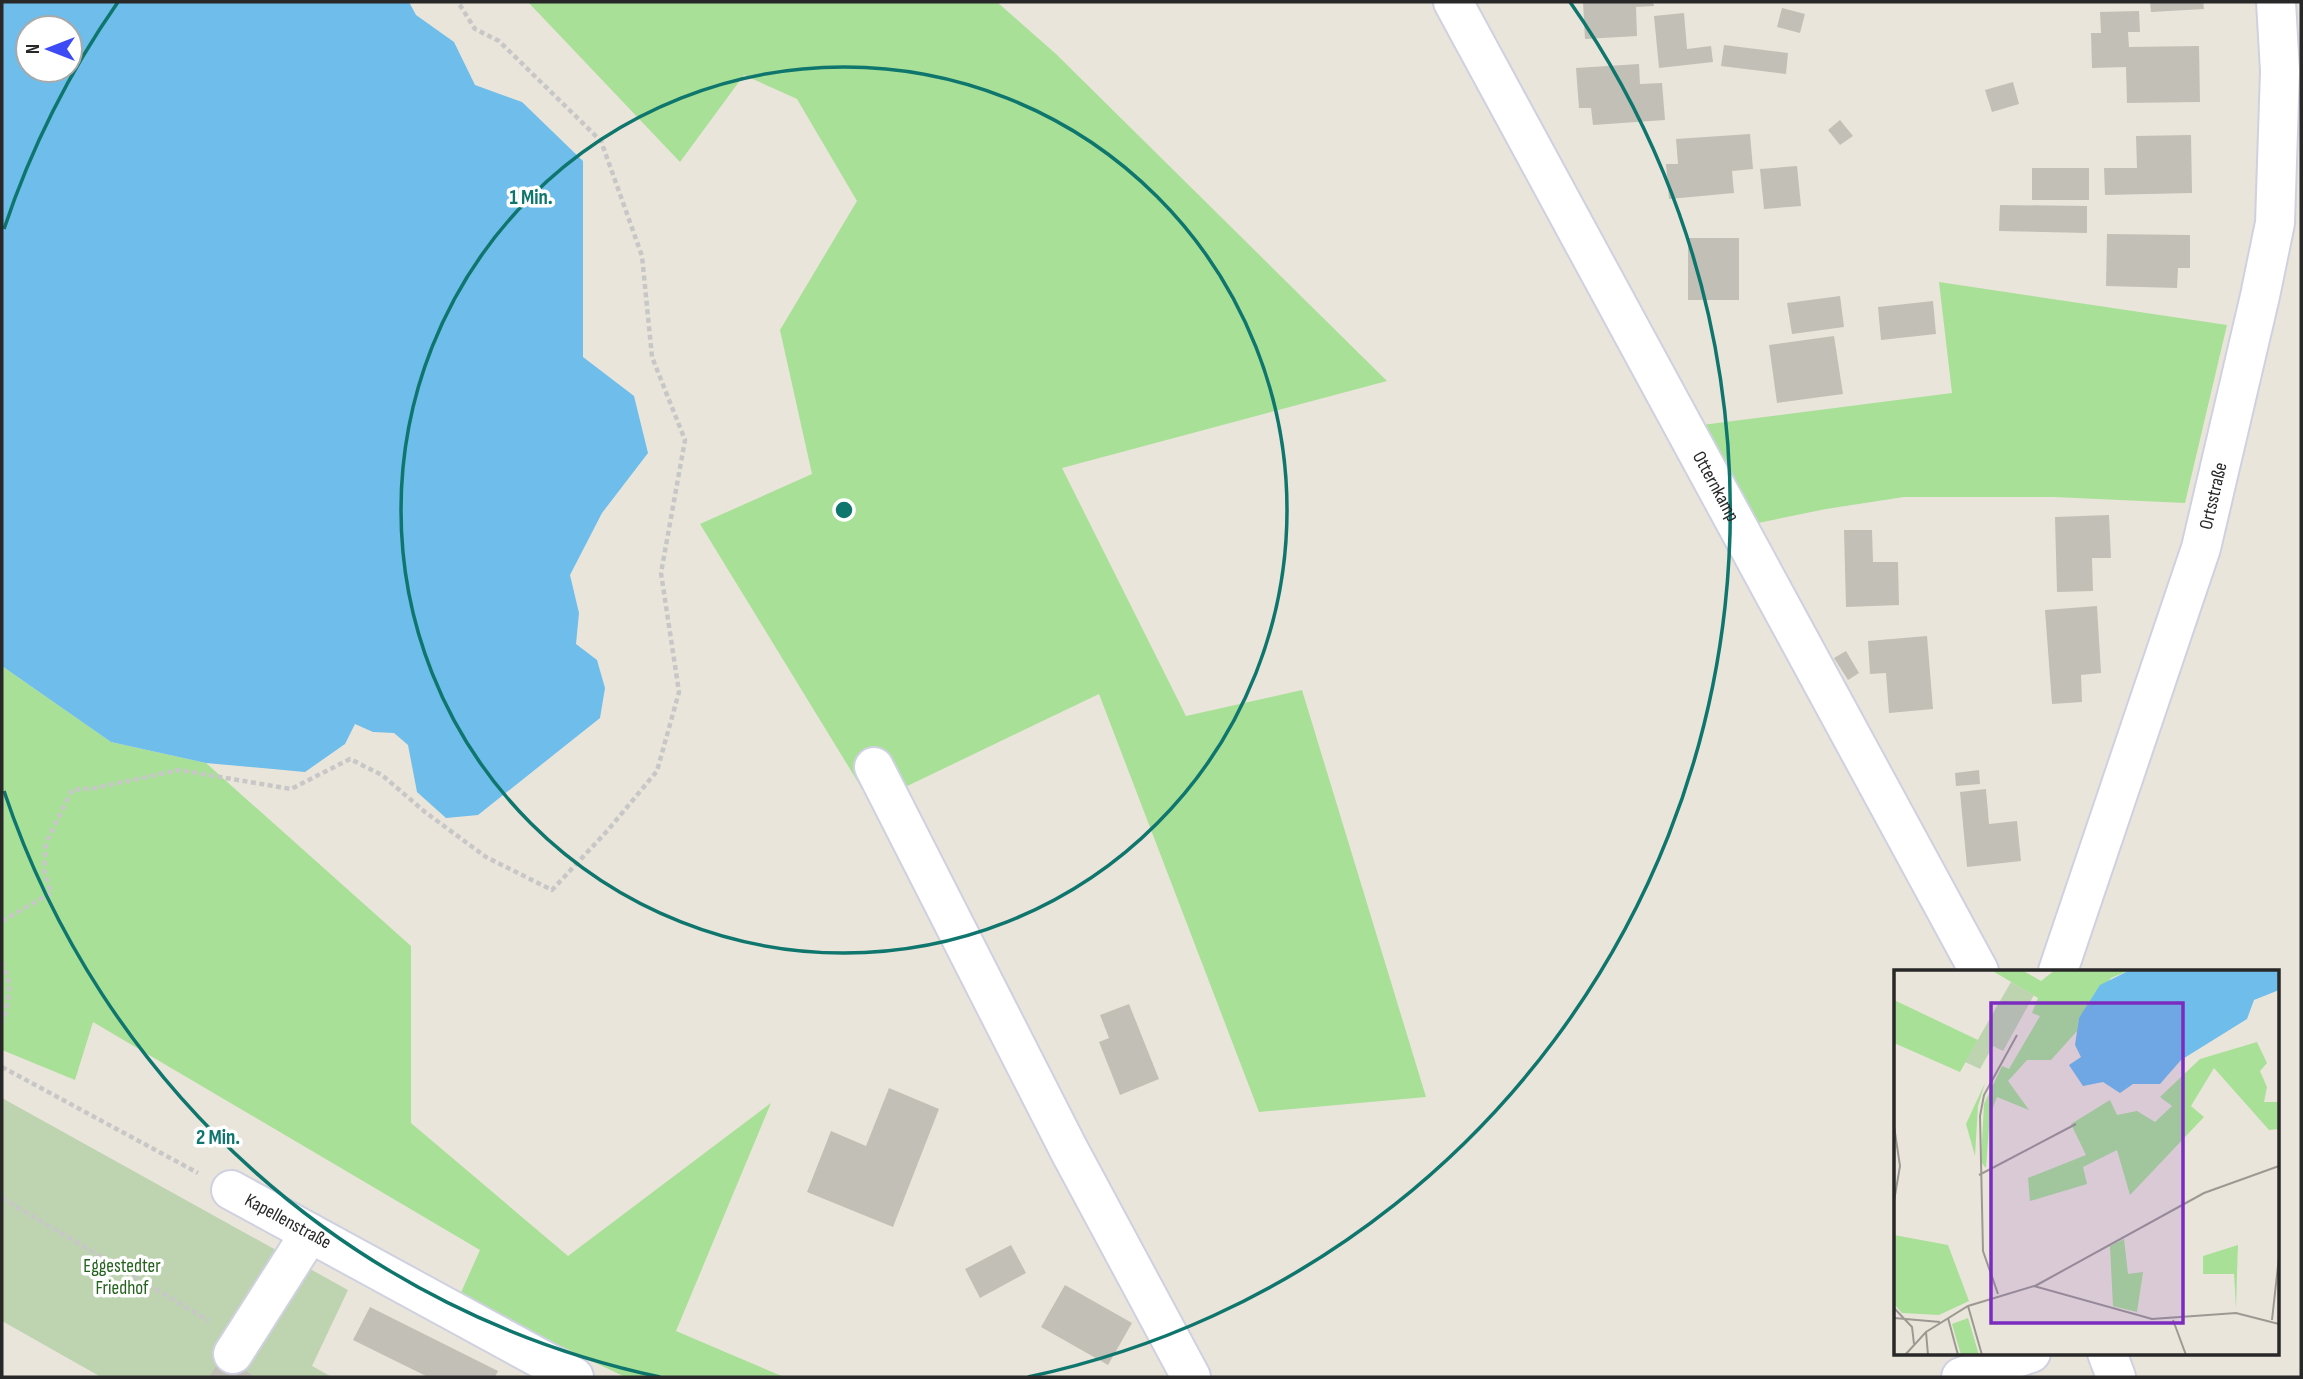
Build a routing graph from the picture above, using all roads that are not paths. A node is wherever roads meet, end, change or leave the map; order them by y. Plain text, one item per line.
1 (1453, 2) edge
2 (2276, 2) edge
3 (2291, 67) edge
4 (874, 766) dead end
5 (1978, 970) edge
6 (2058, 970) edge
7 (231, 1190) road end
8 (310, 1233) junction
9 (237, 1347) road end
10 (2028, 1354) edge
11 (2106, 1354) edge
12 (574, 1377) edge
13 (1191, 1377) edge
14 (1961, 1377) edge
15 (2116, 1377) edge

1 - 5 street, Otternkamp
2 - 3 street, Ortsstraße
3 - 6 street, Ortsstraße
4 - 13 street
7 - 8 street, Kapellenstraße
8 - 9 street
8 - 12 street, Kapellenstraße
10 - 14 street
11 - 15 street

